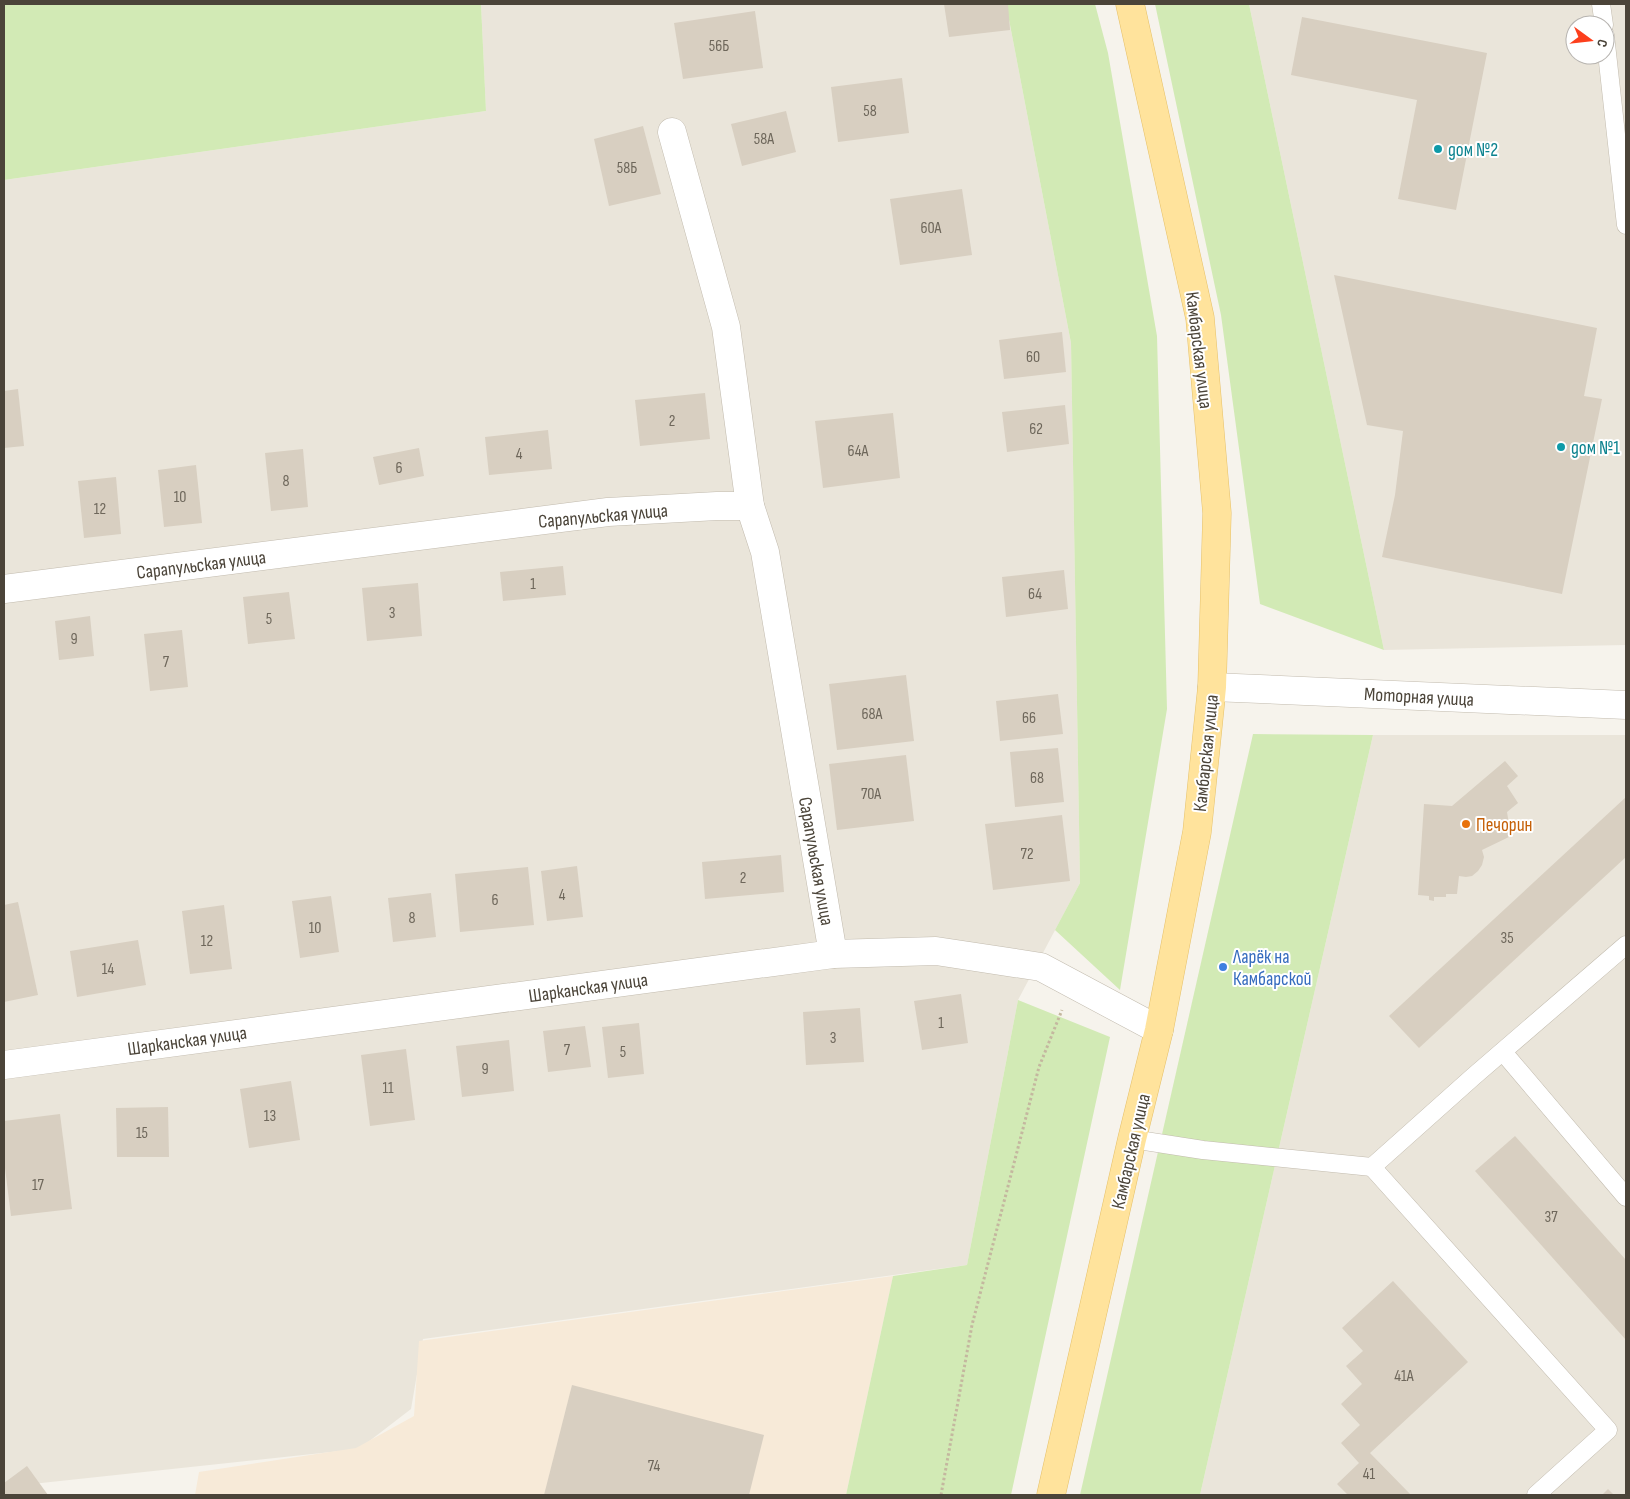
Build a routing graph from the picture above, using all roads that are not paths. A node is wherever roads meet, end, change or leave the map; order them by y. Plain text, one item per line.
1 (1130, 4) edge
2 (1608, 65) edge
3 (672, 132) dead end
4 (1626, 225) edge
5 (750, 506) junction
6 (4, 589) edge
7 (1212, 687) junction
8 (1626, 705) edge
9 (1626, 945) edge
10 (833, 954) junction
11 (1159, 1030) junction
12 (1502, 1052) junction
13 (4, 1065) edge
14 (1132, 1139) junction
15 (1372, 1166) junction
16 (1626, 1198) edge
17 (1051, 1495) edge
18 (1536, 1495) edge

1 - 7 main road, Камбарская улица
2 - 4 lane
3 - 5 street
5 - 6 street, Сарапульская улица
5 - 10 street, Сарапульская улица
7 - 8 street, Моторная улица
7 - 11 main road, Камбарская улица
9 - 12 lane
10 - 11 street, Шарканская улица
10 - 13 street, Шарканская улица
11 - 14 main road, Камбарская улица
12 - 15 lane
12 - 16 lane
14 - 15 lane
14 - 17 main road, Камбарская улица
15 - 18 lane

